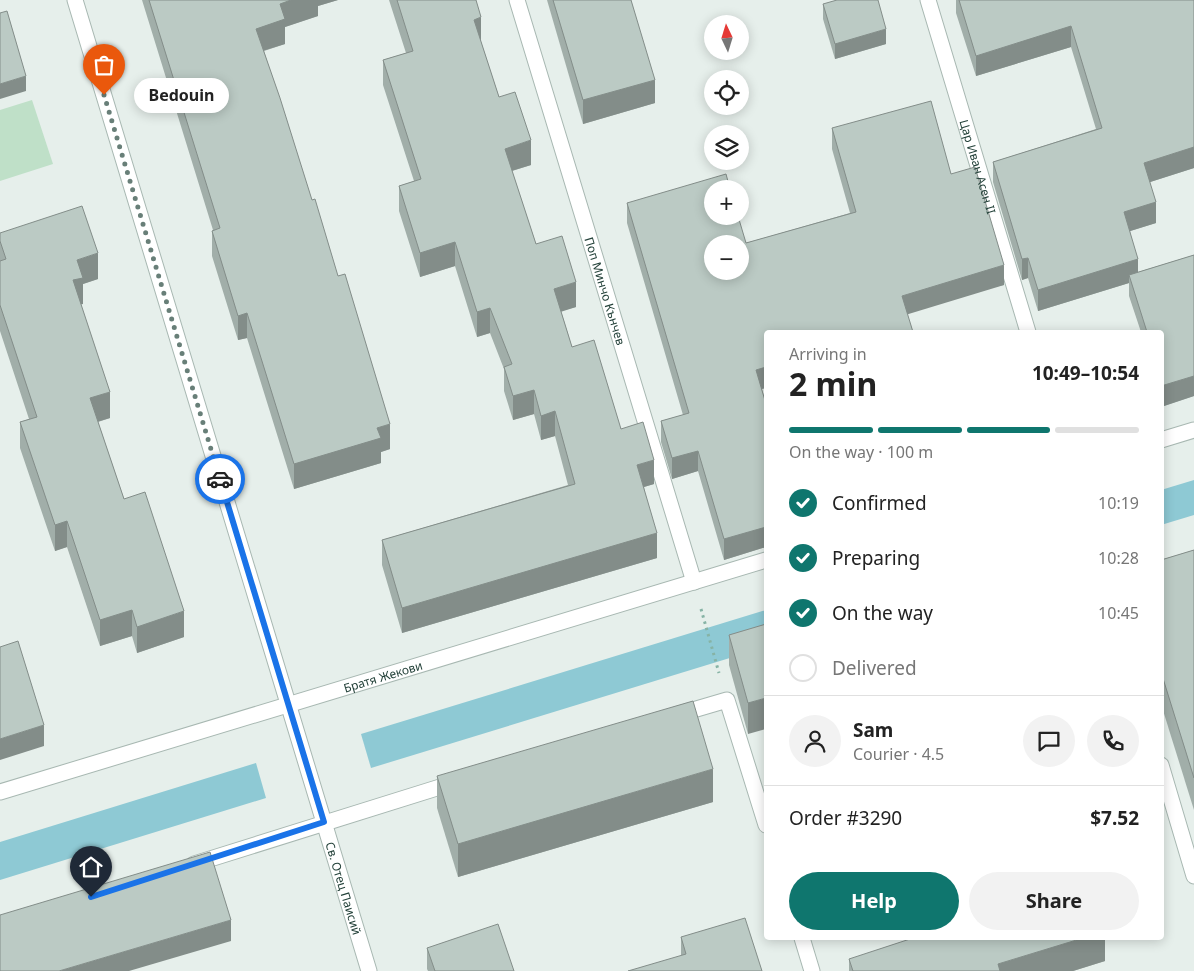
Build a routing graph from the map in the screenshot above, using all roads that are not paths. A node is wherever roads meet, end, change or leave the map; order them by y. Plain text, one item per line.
1 (75, 0) edge
2 (517, 0) edge
3 (928, 0) edge
4 (1027, 330) edge
5 (1194, 430) edge
6 (1164, 439) edge
7 (764, 561) edge
8 (694, 582) junction
9 (288, 704) junction
10 (661, 720) edge
11 (1164, 775) edge
12 (474, 777) edge
13 (0, 792) edge
14 (764, 819) edge
15 (324, 822) junction
16 (179, 869) edge
17 (1194, 876) edge
18 (803, 940) edge
19 (369, 971) edge
20 (812, 971) edge

1 - 9 street, Св. Отец Паисий
2 - 8 street, Поп Минчо Кънчев
3 - 4 street, Цар Иван Асен II
5 - 6 street
7 - 8 street, Братя Жекови
8 - 9 street, Братя Жекови
9 - 13 street, Братя Жекови
9 - 15 street, Св. Отец Паисий
10 - 14 street
11 - 17 street
12 - 15 street
15 - 16 street
15 - 19 street, Св. Отец Паисий
18 - 20 street

